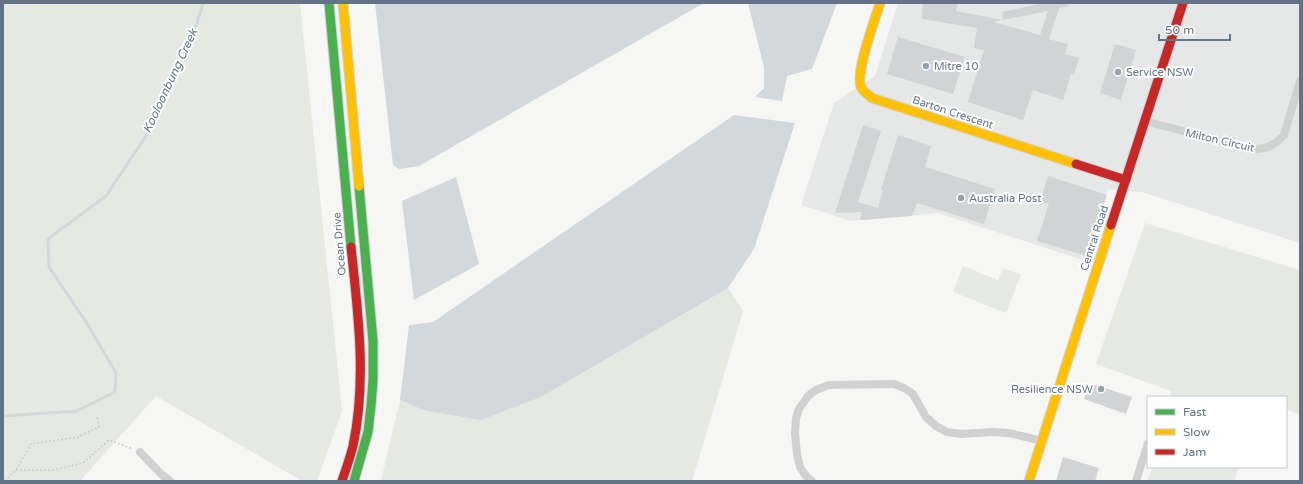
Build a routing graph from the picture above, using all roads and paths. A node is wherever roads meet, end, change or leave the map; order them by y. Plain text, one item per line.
1 (329, 3) edge
2 (343, 3) edge
3 (880, 3) edge
4 (1183, 3) edge
5 (1300, 81) edge
6 (1145, 121) junction
7 (1126, 180) junction
8 (97, 416) dead end
9 (1042, 441) junction
10 (1147, 446) edge
11 (140, 452) joint
12 (16, 470) junction
13 (5, 481) edge
14 (170, 481) edge
15 (342, 481) edge
16 (354, 481) edge
17 (812, 481) edge
18 (1029, 481) edge
19 (1136, 481) edge

1 - 15 main road, Ocean Drive
2 - 16 main road
3 - 7 main road, Barton Crescent
4 - 6 main road, Central Road
5 - 6 street, Milton Circuit
6 - 7 main road, Central Road
7 - 9 main road, Central Road
8 - 12 path
9 - 17 street
9 - 18 main road, Central Road
10 - 19 street
11 - 12 path
11 - 14 street
12 - 13 path

